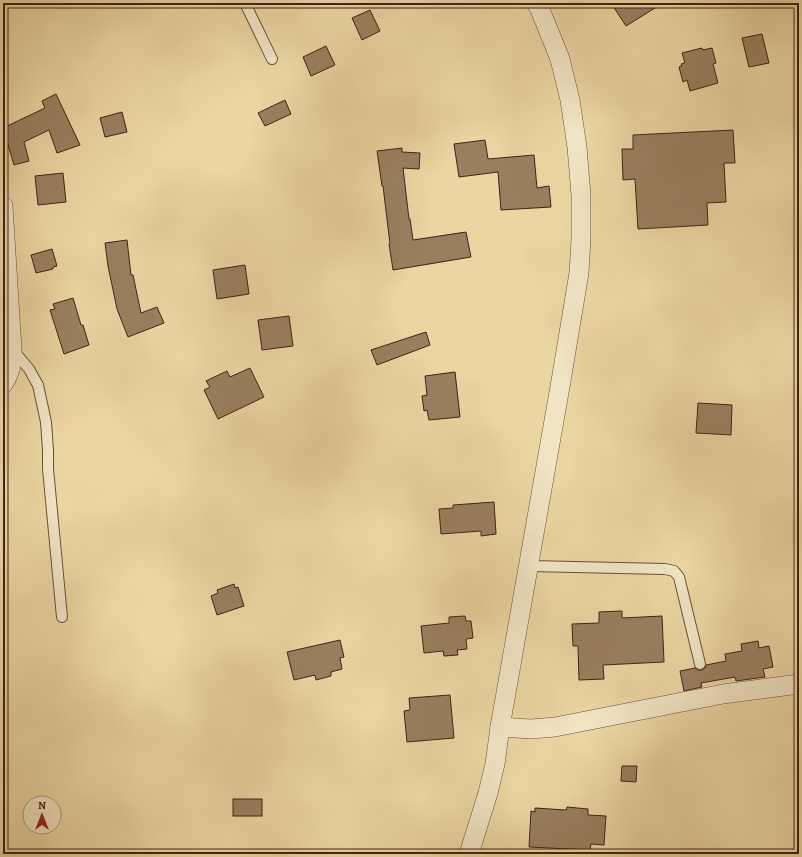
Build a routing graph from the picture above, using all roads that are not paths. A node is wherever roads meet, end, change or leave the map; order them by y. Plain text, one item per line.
1 (245, 3) edge
2 (536, 3) edge
3 (272, 59) dead end
4 (3, 206) edge
5 (12, 349) junction
6 (3, 384) edge
7 (529, 566) junction
8 (62, 618) dead end
9 (700, 664) dead end
10 (799, 684) edge
11 (500, 727) junction
12 (469, 854) edge

1 - 3 lane
2 - 7 street
4 - 5 street
5 - 6 street
5 - 8 lane
7 - 9 lane
7 - 11 street
10 - 11 street
11 - 12 street

